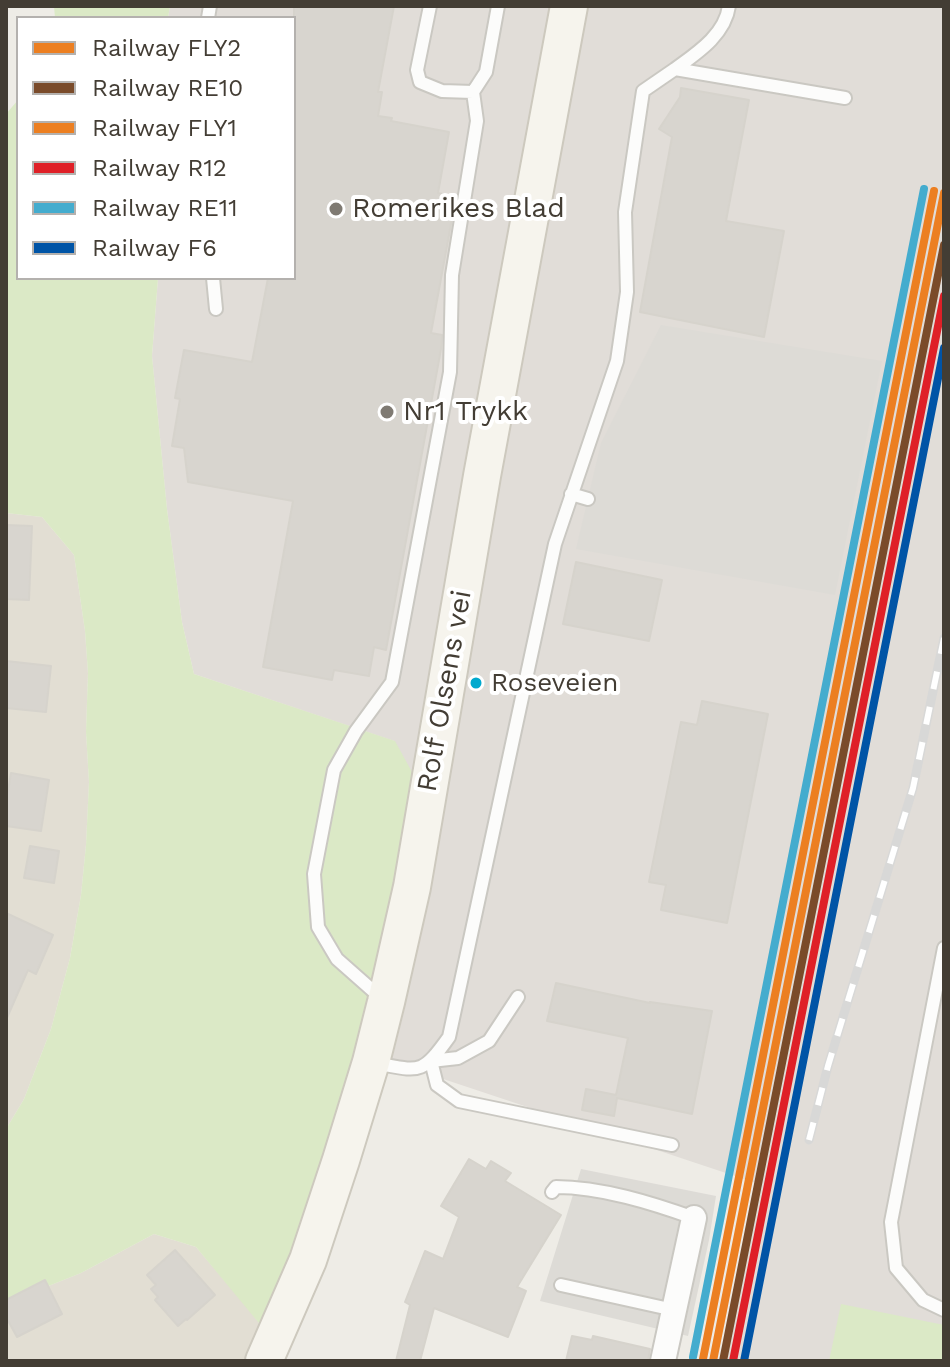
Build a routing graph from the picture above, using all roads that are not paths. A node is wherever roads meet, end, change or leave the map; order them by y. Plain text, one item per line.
1 (430, 6) edge
2 (498, 6) edge
3 (569, 6) edge
4 (729, 6) edge
5 (675, 69) junction
6 (473, 92) junction
7 (845, 98) dead end
8 (213, 280) edge
9 (216, 309) dead end
10 (571, 494) junction
11 (588, 499) dead end
12 (944, 948) edge
13 (518, 997) dead end
14 (386, 1002) junction
15 (431, 1061) junction
16 (371, 1062) junction
17 (672, 1145) dead end
18 (552, 1192) dead end
19 (694, 1218) joint
20 (561, 1285) dead end
21 (674, 1310) junction
22 (944, 1310) edge
23 (264, 1361) edge
24 (663, 1361) edge

1 - 6 lane
2 - 6 lane
3 - 14 main road, Rolf Olsens vei
4 - 5 lane
5 - 7 lane
5 - 10 lane
6 - 14 lane
8 - 9 lane
10 - 11 lane
10 - 15 lane
12 - 22 lane
13 - 15 lane
14 - 16 main road, Rolf Olsens vei
15 - 16 lane
15 - 17 lane
16 - 23 main road, Rolf Olsens vei
18 - 19 lane
19 - 21 street
20 - 21 lane
21 - 24 street

